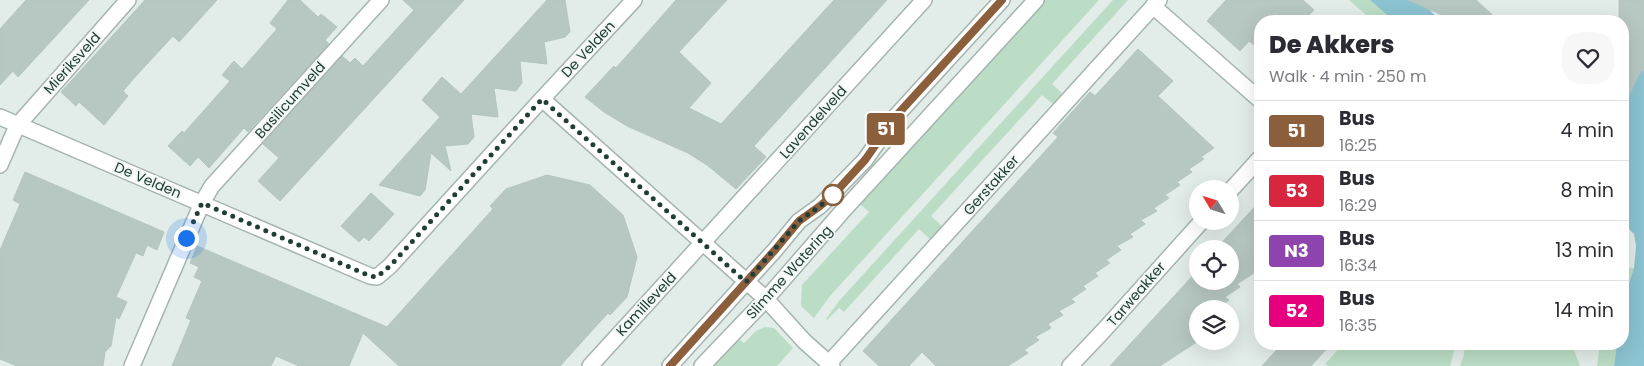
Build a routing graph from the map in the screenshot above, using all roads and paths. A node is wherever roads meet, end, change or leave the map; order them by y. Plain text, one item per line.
1 (128, 0) edge
2 (381, 0) edge
3 (634, 0) edge
4 (924, 0) edge
5 (1002, 0) edge
6 (1036, 0) edge
7 (1156, 3) edge
8 (1254, 94) edge
9 (542, 99) junction
10 (0, 118) edge
11 (17, 126) junction
12 (0, 165) edge
13 (1254, 165) edge
14 (1239, 181) edge
15 (202, 203) junction
16 (1194, 230) edge
17 (703, 243) junction
18 (746, 282) junction
19 (766, 299) junction
20 (831, 364) edge
21 (132, 366) edge
22 (590, 366) edge
23 (670, 366) edge
24 (702, 366) edge
25 (1070, 366) edge

1 - 11 street, Mieriksveld
2 - 15 street, Basilicumveld
3 - 9 street, De Velden
4 - 17 street, Lavendelveld
5 - 18 street, Slimme Watering
6 - 19 street, Slimme Watering
7 - 8 street, Gerstakker
7 - 20 street, Gerstakker
9 - 15 street, De Velden
9 - 17 street
10 - 11 street, De Velden
11 - 12 street, Mieriksveld
11 - 15 street, De Velden
13 - 14 street
15 - 21 street, Basilicumveld
16 - 25 street, Tarweakker
17 - 18 street
17 - 22 street, Kamilleveld
18 - 19 street
18 - 23 street, Slimme Watering
19 - 20 street
19 - 24 street, Slimme Watering

